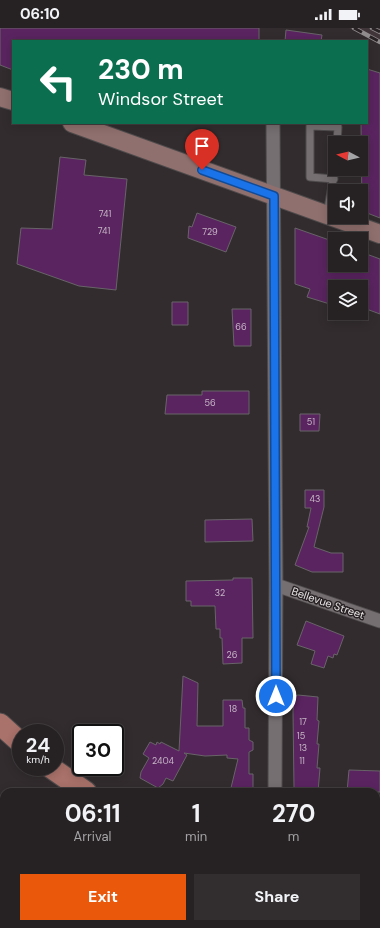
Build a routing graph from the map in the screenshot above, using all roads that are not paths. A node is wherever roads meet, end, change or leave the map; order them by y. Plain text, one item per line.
1 (0, 97) edge
2 (12, 101) edge
3 (75, 124) edge
4 (273, 124) edge
5 (337, 136) edge
6 (334, 176) edge
7 (334, 179) junction
8 (274, 196) junction
9 (327, 214) junction
10 (380, 234) edge
11 (276, 585) junction
12 (380, 621) edge
13 (0, 724) edge
14 (12, 735) edge
15 (63, 776) edge
16 (80, 788) edge
17 (275, 788) edge

1 - 2 main road
3 - 8 main road
4 - 8 street
5 - 7 lane
6 - 7 lane
7 - 9 lane
8 - 9 main road
8 - 11 street
9 - 10 main road
11 - 12 street, Bellevue Street
11 - 17 street
13 - 14 main road
15 - 16 main road

